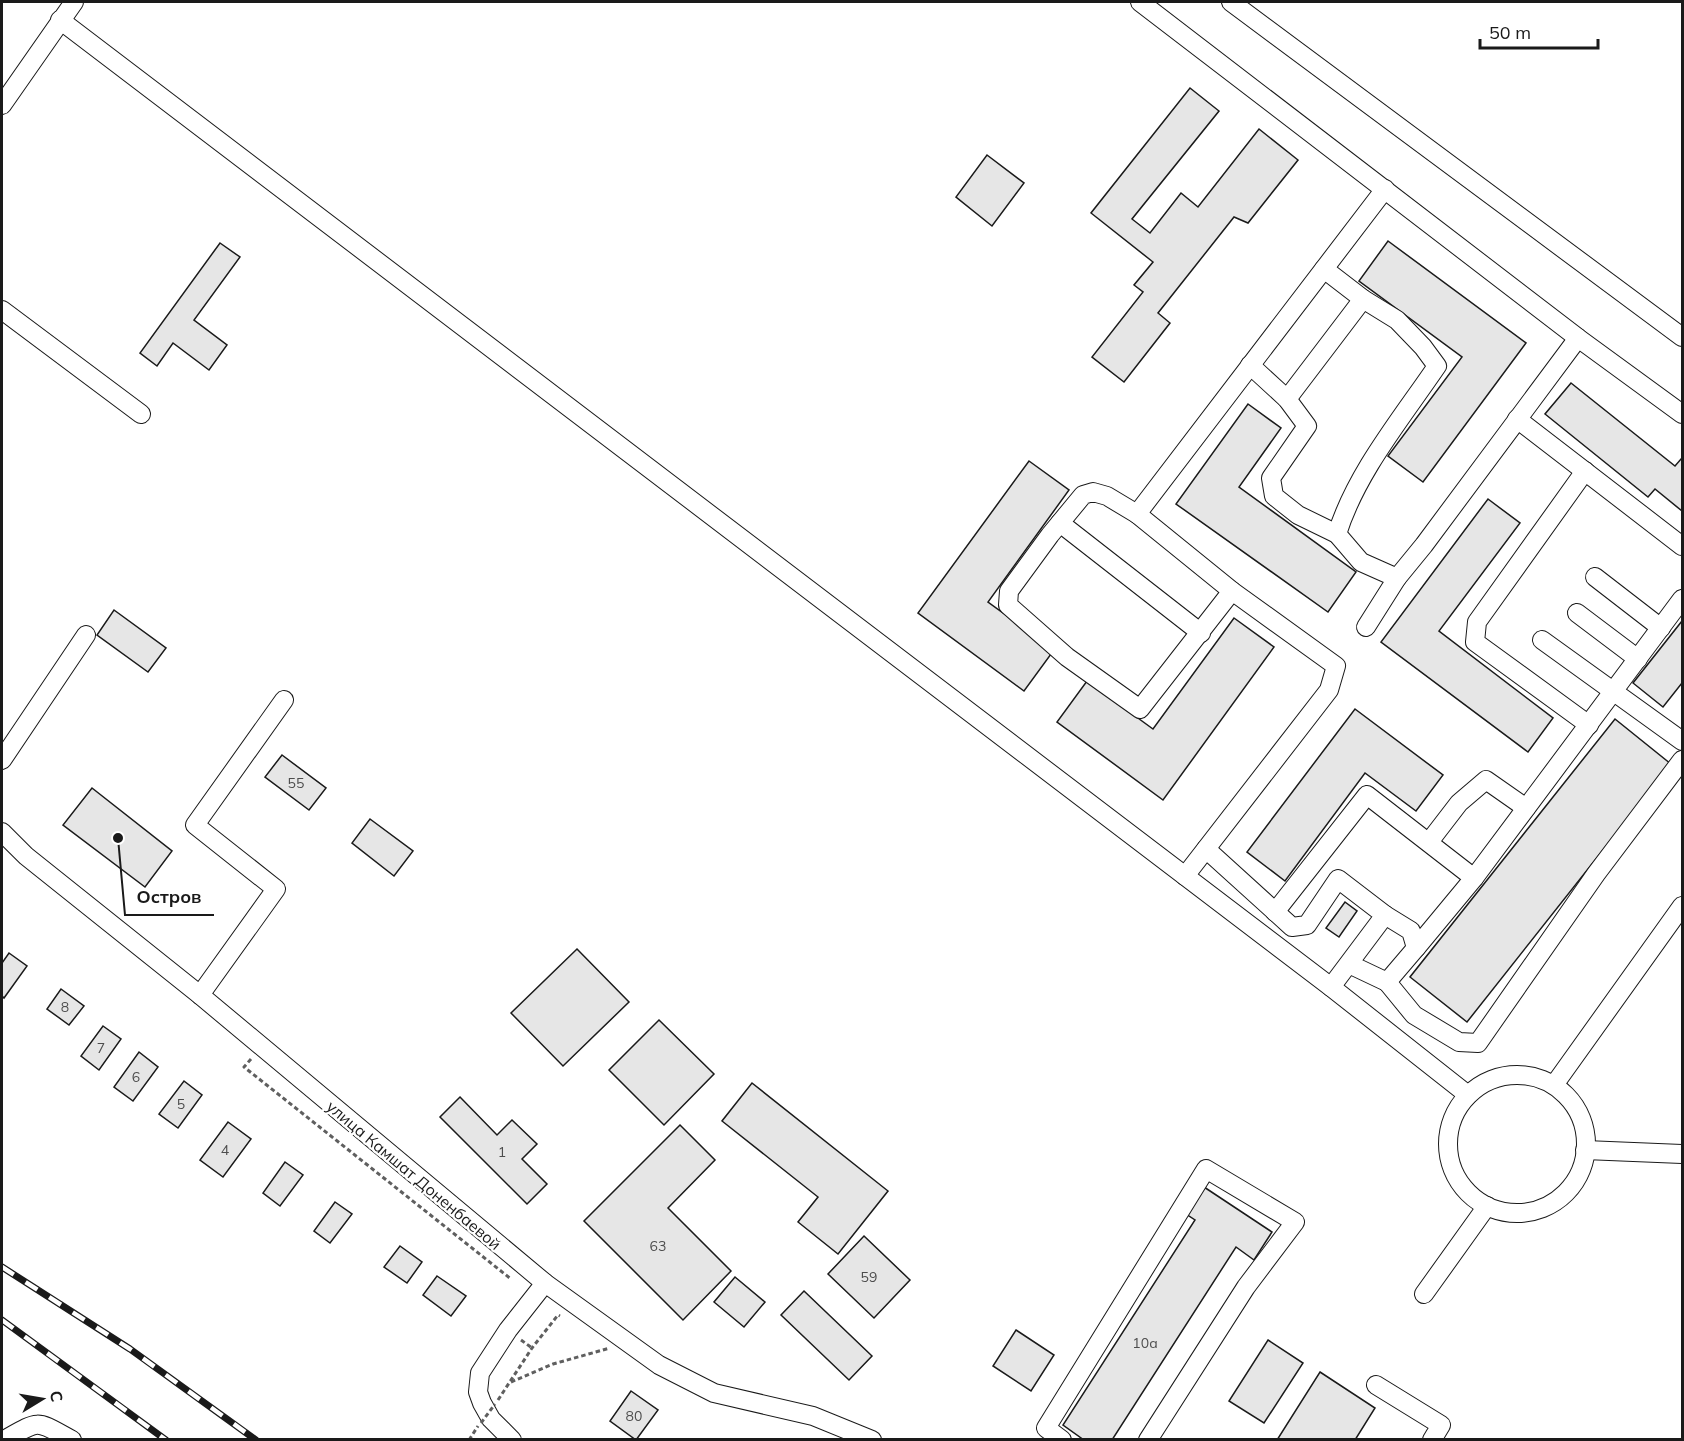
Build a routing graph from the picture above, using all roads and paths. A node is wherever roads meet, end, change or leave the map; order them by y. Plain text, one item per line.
1 (74, 2) edge
2 (1140, 2) edge
3 (1231, 2) edge
4 (60, 20) junction
5 (2, 105) edge
6 (1385, 189) junction
7 (1324, 269) junction
8 (1363, 298) junction
9 (2, 310) edge
10 (1578, 338) junction
11 (1683, 338) edge
12 (1250, 365) junction
13 (1287, 399) junction
14 (141, 414) dead end
15 (1683, 414) edge
16 (1517, 419) junction
17 (1585, 471) junction
18 (1137, 514) junction
19 (1060, 523) junction
20 (1337, 534) junction
21 (1683, 546) edge
22 (1595, 577) dead end
23 (1397, 578) junction
24 (1232, 591) junction
25 (1683, 599) edge
26 (1577, 613) dead end
27 (1366, 627) dead end
28 (1661, 628) junction
29 (1201, 633) junction
30 (86, 635) dead end
31 (1542, 640) dead end
32 (1638, 659) junction
33 (1614, 691) junction
34 (284, 700) dead end
35 (1589, 725) junction
36 (1683, 741) edge
37 (2, 760) edge
38 (1683, 760) edge
39 (1526, 808) junction
40 (2, 832) edge
41 (1429, 842) junction
42 (1206, 849) junction
43 (1314, 862) junction
44 (1185, 876) junction
45 (1474, 878) junction
46 (1338, 879) junction
47 (1683, 906) edge
48 (1275, 912) junction
49 (1384, 915) junction
50 (1416, 948) junction
51 (1348, 964) junction
52 (1387, 982) junction
53 (1331, 987) junction
54 (200, 995) junction
55 (262, 1047) junction
56 (1554, 1085) junction
57 (1468, 1095) junction
58 (1585, 1150) junction
59 (1683, 1154) edge
60 (1486, 1206) junction
61 (540, 1290) junction
62 (1424, 1294) dead end
63 (558, 1315) junction
64 (567, 1320) dead end
65 (602, 1342) dead end
66 (510, 1383) junction
67 (1376, 1384) dead end
68 (4, 1440) edge
69 (72, 1440) edge
70 (469, 1440) edge
71 (512, 1440) edge
72 (872, 1440) edge
73 (1062, 1440) edge
74 (1148, 1440) edge
75 (1432, 1440) edge

1 - 4 street
2 - 6 street
3 - 11 street
4 - 5 street
4 - 44 street
6 - 7 street
6 - 10 street
7 - 8 street
7 - 12 street
8 - 13 street
8 - 20 street
9 - 14 street
10 - 15 street
10 - 16 street
12 - 13 street
12 - 18 street
13 - 20 street
16 - 17 street
16 - 23 street
17 - 21 street
17 - 35 street
18 - 19 street
18 - 24 street
19 - 29 street
19 - 29 street
20 - 23 street
22 - 28 street
23 - 27 street
24 - 29 street
24 - 42 street
25 - 28 street
26 - 32 street
28 - 32 street
30 - 37 street
31 - 33 street
32 - 33 street
33 - 35 street
33 - 36 street
34 - 54 street
35 - 39 street
38 - 52 street
39 - 41 street
39 - 45 street
40 - 54 street, улица Камшат Доненбаевой
41 - 43 street
41 - 45 street
42 - 44 street
42 - 48 street
43 - 46 street
43 - 48 street
44 - 53 street
45 - 50 street
46 - 48 street
46 - 49 street
47 - 56 street
49 - 50 street
49 - 51 street
50 - 52 street
51 - 52 street
51 - 53 street
53 - 57 street
54 - 55 street, улица Камшат Доненбаевой
55 - 61 street, улица Камшат Доненбаевой
55 - 61 path
56 - 57 street
56 - 58 street
57 - 60 street
58 - 59 street
58 - 60 street
60 - 62 street
61 - 63 path
61 - 71 street
61 - 72 street, улица Камшат Доненбаевой
63 - 64 path
63 - 66 path
65 - 66 path
66 - 70 path, bridge
67 - 75 street
68 - 69 street
73 - 74 street

